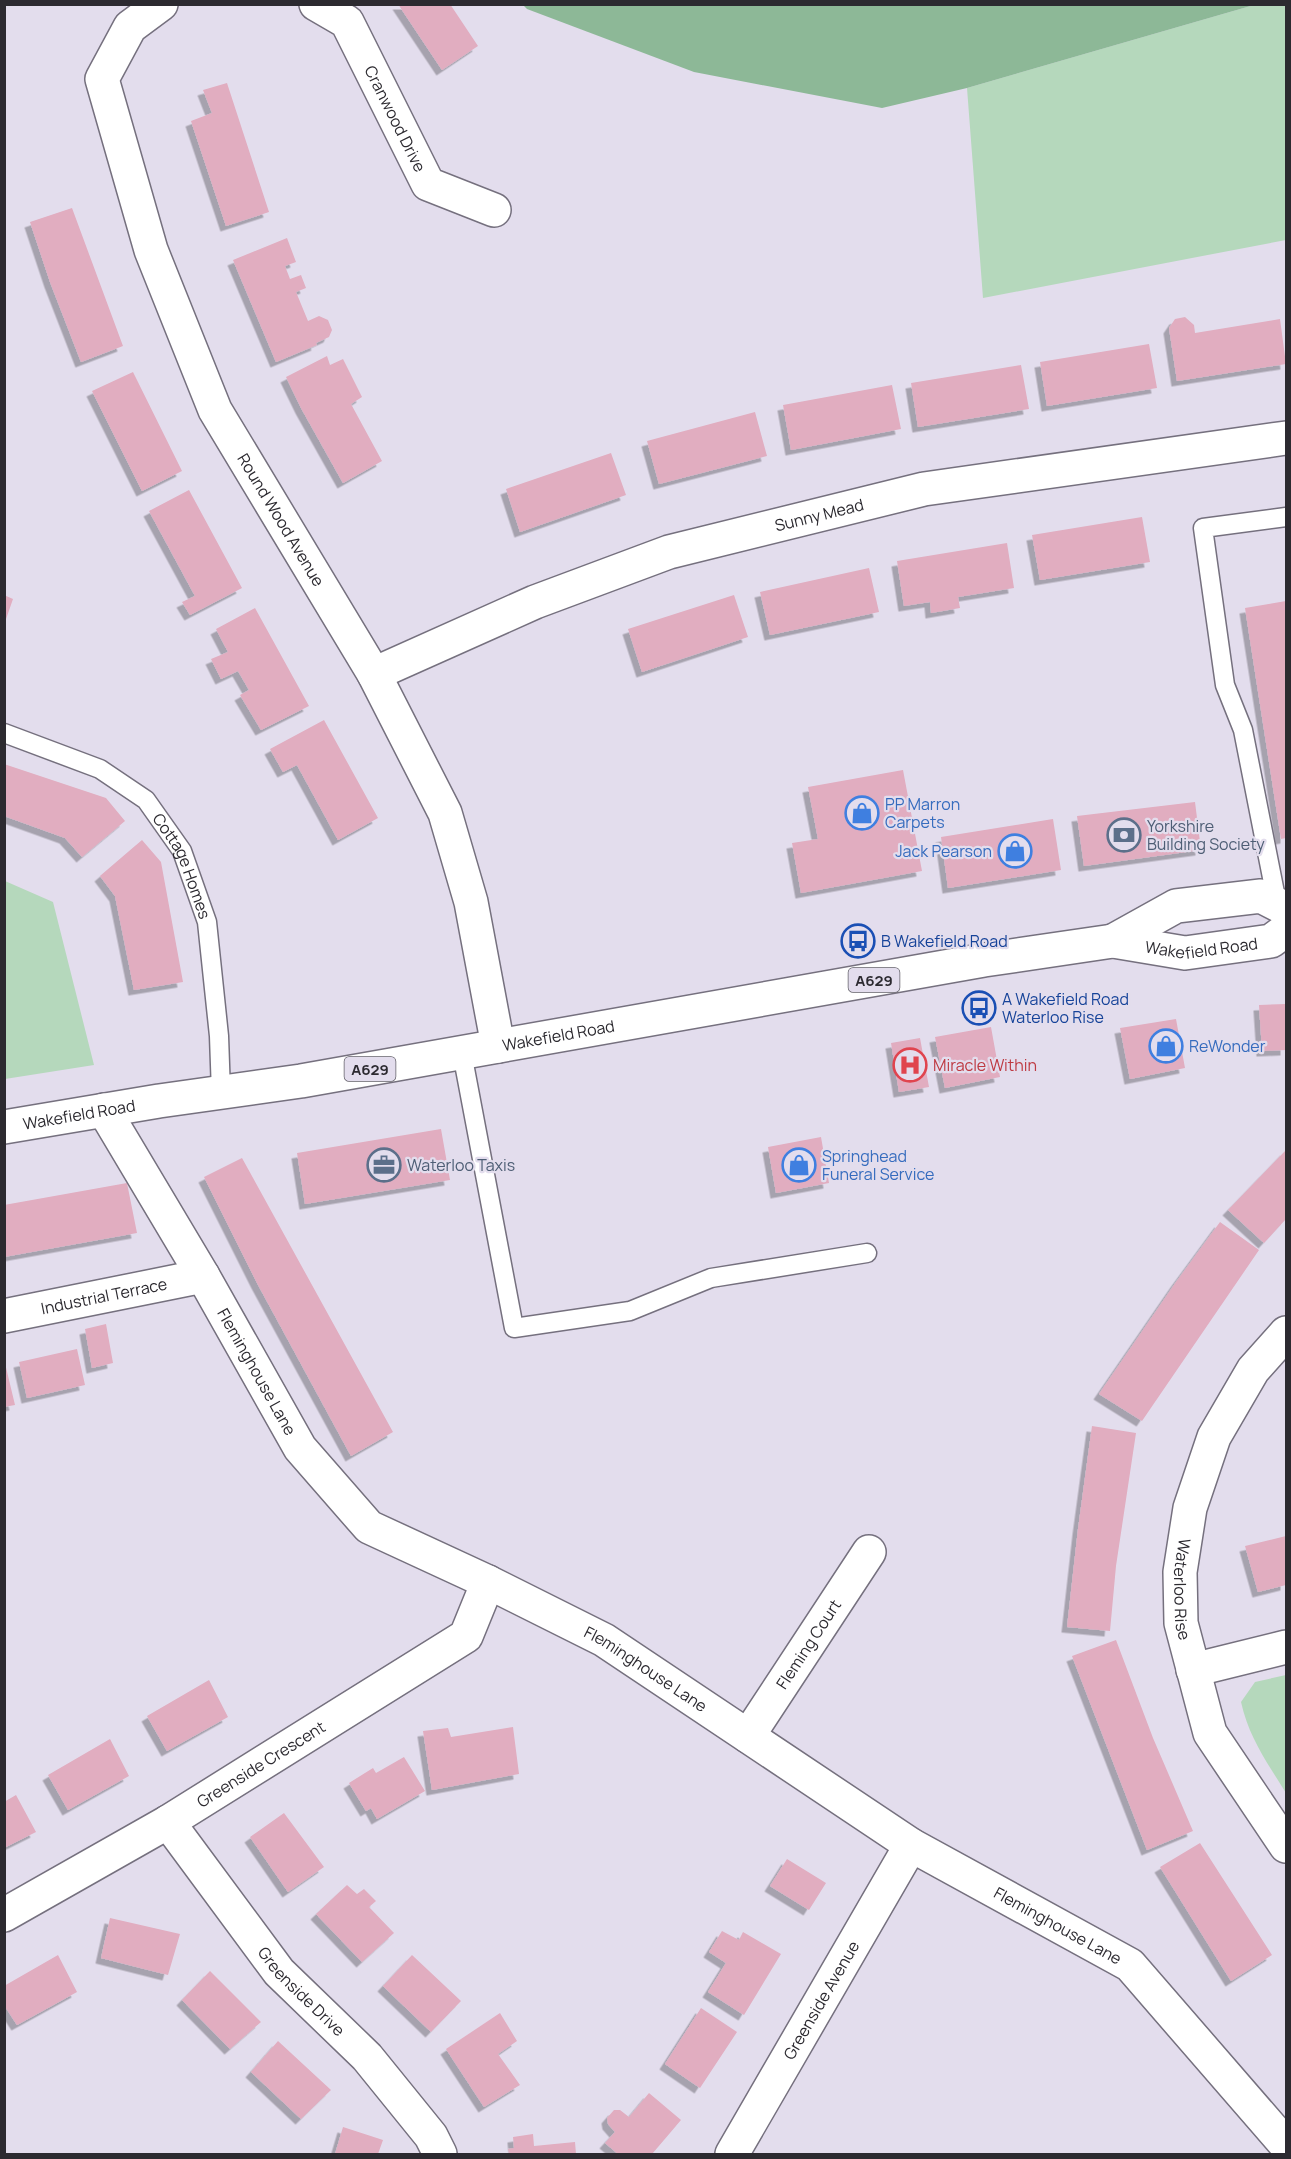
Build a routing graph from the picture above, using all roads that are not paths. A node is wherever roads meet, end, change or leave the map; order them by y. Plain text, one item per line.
1 (161, 4) edge
2 (316, 4) edge
3 (494, 210) dead end
4 (1287, 438) edge
5 (1287, 517) edge
6 (375, 674) junction
7 (4, 733) edge
8 (1283, 919) edge
9 (1113, 941) junction
10 (498, 1046) junction
11 (462, 1053) junction
12 (221, 1093) junction
13 (104, 1110) junction
14 (4, 1127) edge
15 (867, 1253) dead end
16 (203, 1276) junction
17 (4, 1316) edge
18 (1287, 1333) edge
19 (869, 1552) dead end
20 (488, 1582) junction
21 (1287, 1647) edge
22 (1193, 1670) junction
23 (748, 1736) junction
24 (168, 1822) junction
25 (911, 1845) junction
26 (1287, 1846) edge
27 (4, 1915) edge
28 (1287, 2145) edge
29 (440, 2154) edge
30 (732, 2154) edge

1 - 6 main road, Round Wood Avenue
2 - 3 main road, Cranwood Drive
4 - 6 main road, Sunny Mead
5 - 8 lane
6 - 10 main road, Round Wood Avenue
7 - 12 lane, Cottage Homes
8 - 9 main road, Wakefield Road / A629
8 - 9 main road, Wakefield Road / A629
9 - 10 main road, Wakefield Road / A629
10 - 11 main road, Wakefield Road / A629
11 - 12 main road, Wakefield Road / A629
11 - 15 lane
12 - 13 main road, Wakefield Road / A629
13 - 14 main road, Wakefield Road / A629
13 - 16 main road, Fleminghouse Lane
16 - 17 main road, Industrial Terrace
16 - 20 main road, Fleminghouse Lane
18 - 22 main road, Waterloo Rise
19 - 23 main road, Fleming Court
20 - 23 main road, Fleminghouse Lane
20 - 24 main road, Greenside Crescent
21 - 22 main road
22 - 26 main road, Waterloo Rise
23 - 25 main road, Fleminghouse Lane
24 - 27 main road, Greenside Crescent
24 - 29 main road, Greenside Drive
25 - 28 main road, Fleminghouse Lane
25 - 30 main road, Greenside Avenue

